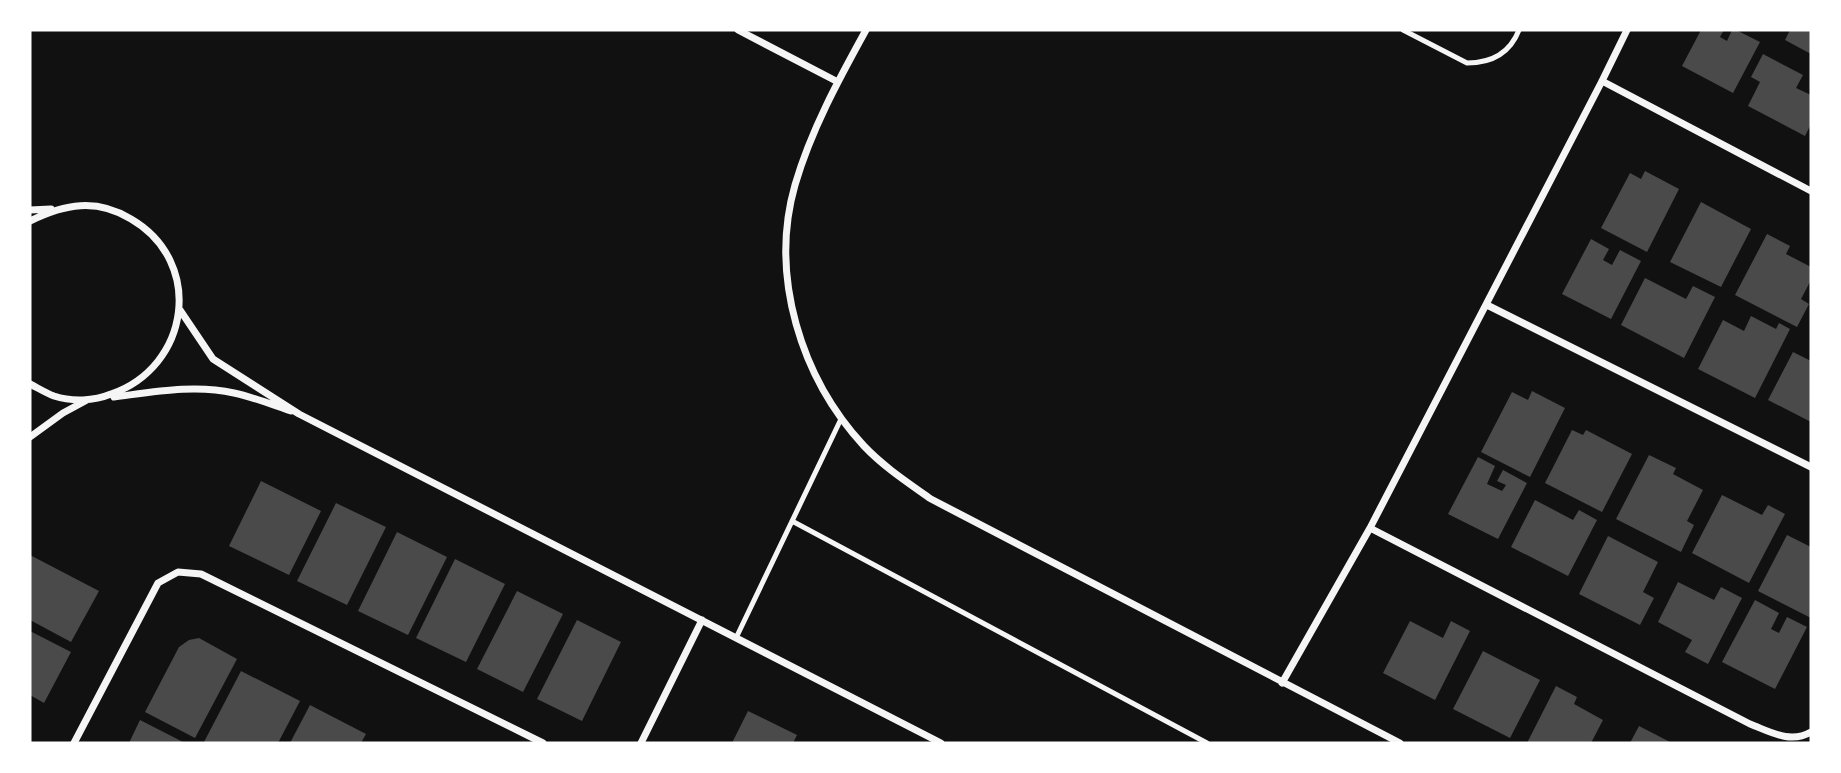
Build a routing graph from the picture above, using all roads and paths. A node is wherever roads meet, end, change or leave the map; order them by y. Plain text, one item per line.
1 (738, 30) edge
2 (866, 30) edge
3 (1403, 30) edge
4 (1518, 30) edge
5 (1626, 30) edge
6 (1602, 81) junction
7 (838, 82) junction
8 (1811, 191) edge
9 (55, 209) junction
10 (30, 210) edge
11 (30, 221) edge
12 (1487, 305) junction
13 (180, 310) junction
14 (30, 384) edge
15 (98, 399) junction
16 (87, 400) junction
17 (299, 414) junction
18 (841, 419) junction
19 (30, 437) edge
20 (1811, 467) edge
21 (792, 521) junction
22 (1370, 528) junction
23 (702, 620) junction
24 (736, 638) junction
25 (1282, 683) junction
26 (1811, 732) edge
27 (74, 743) edge
28 (543, 743) edge
29 (641, 743) edge
30 (942, 743) edge
31 (1207, 743) edge
32 (1400, 743) edge

1 - 7 street
2 - 7 street
3 - 4 lane
5 - 6 street
6 - 8 street
6 - 12 street
7 - 18 street
9 - 10 street
9 - 11 street
9 - 13 street
12 - 20 street
12 - 22 street
13 - 15 street
13 - 17 street
14 - 16 street
15 - 16 street
15 - 17 street
16 - 19 street
17 - 23 street
18 - 21 lane
18 - 25 street
21 - 24 lane
21 - 31 lane
22 - 25 street
22 - 26 street
23 - 24 street
23 - 29 street
24 - 30 street
25 - 32 street
27 - 28 street

